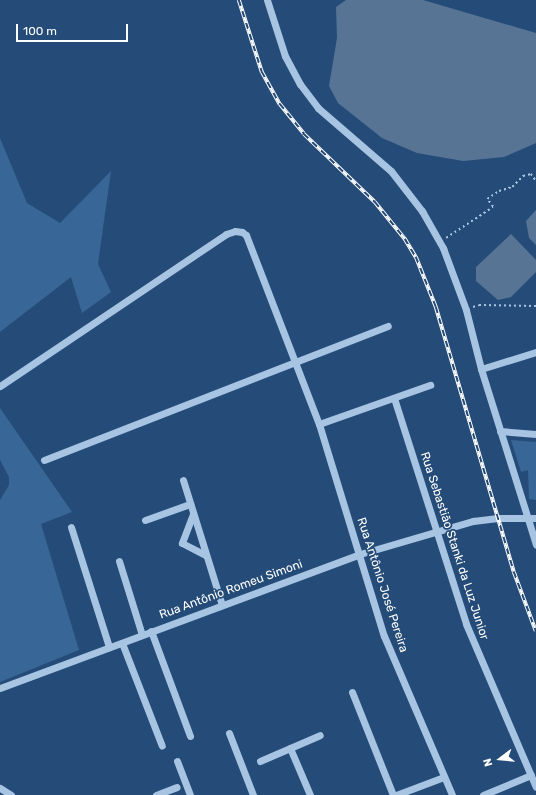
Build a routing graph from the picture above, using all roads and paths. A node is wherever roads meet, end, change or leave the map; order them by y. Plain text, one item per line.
1 (267, 0) edge
2 (536, 181) edge
3 (440, 243) junction
4 (536, 306) edge
5 (466, 310) junction
6 (388, 326) dead end
7 (536, 352) edge
8 (297, 362) junction
9 (481, 369) junction
10 (430, 385) dead end
11 (0, 386) edge
12 (394, 398) junction
13 (320, 424) junction
14 (500, 431) junction
15 (536, 434) edge
16 (44, 460) dead end
17 (183, 480) dead end
18 (190, 504) junction
19 (193, 514) junction
20 (526, 517) junction
21 (536, 518) edge
22 (145, 520) dead end
23 (71, 527) dead end
24 (437, 531) junction
25 (536, 545) edge
26 (360, 554) junction
27 (206, 555) junction
28 (118, 561) dead end
29 (222, 605) junction
30 (151, 631) junction
31 (142, 635) junction
32 (122, 643) junction
33 (109, 647) junction
34 (0, 688) edge
35 (352, 692) dead end
36 (230, 733) dead end
37 (320, 734) dead end
38 (190, 736) dead end
39 (162, 746) dead end
40 (290, 748) junction
41 (177, 761) dead end
42 (260, 761) dead end
43 (531, 775) junction
44 (444, 777) junction
45 (177, 787) dead end
46 (536, 787) edge
47 (0, 788) edge
48 (12, 795) edge
49 (156, 795) edge
50 (190, 795) edge
51 (253, 795) edge
52 (310, 795) edge
53 (393, 795) edge
54 (396, 795) edge
55 (452, 795) edge
56 (483, 795) edge

1 - 3 street
2 - 3 path
3 - 5 street
4 - 5 path
5 - 9 street
6 - 8 street
7 - 9 street
8 - 11 street, Rua Antônio José Pereira
8 - 13 street, Rua Antônio José Pereira
8 - 16 street
9 - 14 street
10 - 12 street
12 - 13 street
12 - 24 street, Rua Sebastião Stanki da Luz Junior
13 - 26 street, Rua Antônio José Pereira
14 - 15 street
14 - 20 street
17 - 18 street
18 - 19 street
18 - 22 street
19 - 27 street
19 - 27 street
20 - 21 street, Rua Antônio Romeu Simoni
20 - 24 street, Rua Antônio Romeu Simoni
20 - 25 street
23 - 33 street
24 - 26 street, Rua Antônio Romeu Simoni
24 - 43 street, Rua Sebastião Stanki da Luz Junior
26 - 29 street, Rua Antônio Romeu Simoni
26 - 44 street, Rua Antônio José Pereira
27 - 29 street
28 - 31 street
29 - 30 street, Rua Antônio Romeu Simoni
30 - 31 street, Rua Antônio Romeu Simoni
30 - 38 street
31 - 32 street, Rua Antônio Romeu Simoni
32 - 33 street, Rua Antônio Romeu Simoni
32 - 39 street
33 - 34 street, Rua Antônio Romeu Simoni
35 - 53 street
36 - 51 street
37 - 40 street
40 - 42 street
40 - 52 street
41 - 50 street
43 - 46 street, Rua Sebastião Stanki da Luz Junior
43 - 56 street
44 - 54 street
44 - 55 street, Rua Antônio José Pereira
45 - 49 street
47 - 48 street

